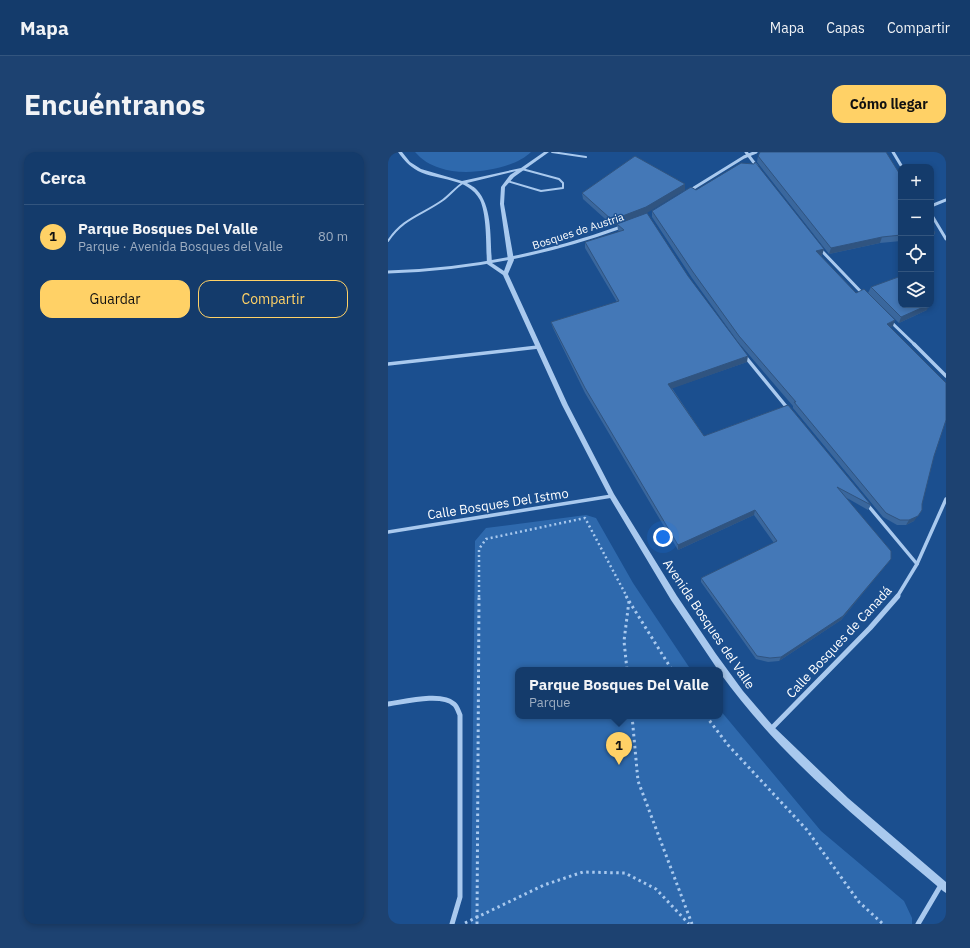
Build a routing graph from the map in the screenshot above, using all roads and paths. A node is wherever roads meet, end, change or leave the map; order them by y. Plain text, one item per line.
1 (400, 152) edge
2 (547, 152) edge
3 (552, 152) edge
4 (756, 152) edge
5 (893, 152) edge
6 (747, 154) edge
7 (586, 157) dead end
8 (900, 164) edge
9 (522, 169) junction
10 (761, 173) edge
11 (507, 181) junction
12 (464, 182) junction
13 (687, 193) edge
14 (946, 200) edge
15 (934, 205) edge
16 (934, 219) edge
17 (627, 225) edge
18 (946, 239) edge
19 (388, 241) edge
20 (817, 245) edge
21 (511, 260) junction
22 (490, 264) junction
23 (388, 272) edge
24 (505, 274) junction
25 (869, 300) edge
26 (886, 316) edge
27 (538, 347) junction
28 (742, 352) edge
29 (388, 364) edge
30 (946, 376) edge
31 (795, 416) edge
32 (612, 496) junction
33 (861, 496) edge
34 (946, 499) edge
35 (388, 532) edge
36 (917, 564) junction
37 (629, 601) junction
38 (627, 667) edge
39 (670, 667) edge
40 (720, 667) edge
41 (723, 671) edge
42 (388, 704) edge
43 (632, 719) edge
44 (708, 719) edge
45 (770, 729) junction
46 (944, 887) edge
47 (477, 917) junction
48 (452, 924) edge
49 (463, 924) edge
50 (477, 924) edge
51 (690, 924) edge
52 (883, 924) edge
53 (918, 924) edge

1 - 12 street
2 - 9 street
3 - 7 lane
4 - 6 street
5 - 8 street
6 - 10 street
6 - 13 street
9 - 11 street
9 - 11 lane
9 - 12 street
11 - 21 street
12 - 19 lane
12 - 22 street
14 - 15 street
16 - 18 street
17 - 21 street, Bosques de Austria
20 - 25 street
21 - 22 street, Bosques de Austria
21 - 24 street
22 - 23 street, Bosques de Austria
22 - 24 street
24 - 27 street, Avenida Bosques del Valle
26 - 30 street
27 - 29 street
27 - 32 street, Avenida Bosques del Valle
28 - 31 street
32 - 35 street, Calle Bosques Del Istmo
32 - 40 street, Avenida Bosques del Valle
33 - 36 street
34 - 36 street, Calle Bosques de Canadá
36 - 45 street, Calle Bosques de Canadá
37 - 38 path
37 - 39 path
37 - 47 path
41 - 45 street, Avenida Bosques del Valle
42 - 48 street
43 - 51 path
44 - 52 path
45 - 46 street, Avenida Bosques del Valle
46 - 53 street
47 - 49 path
47 - 50 path
47 - 51 path

